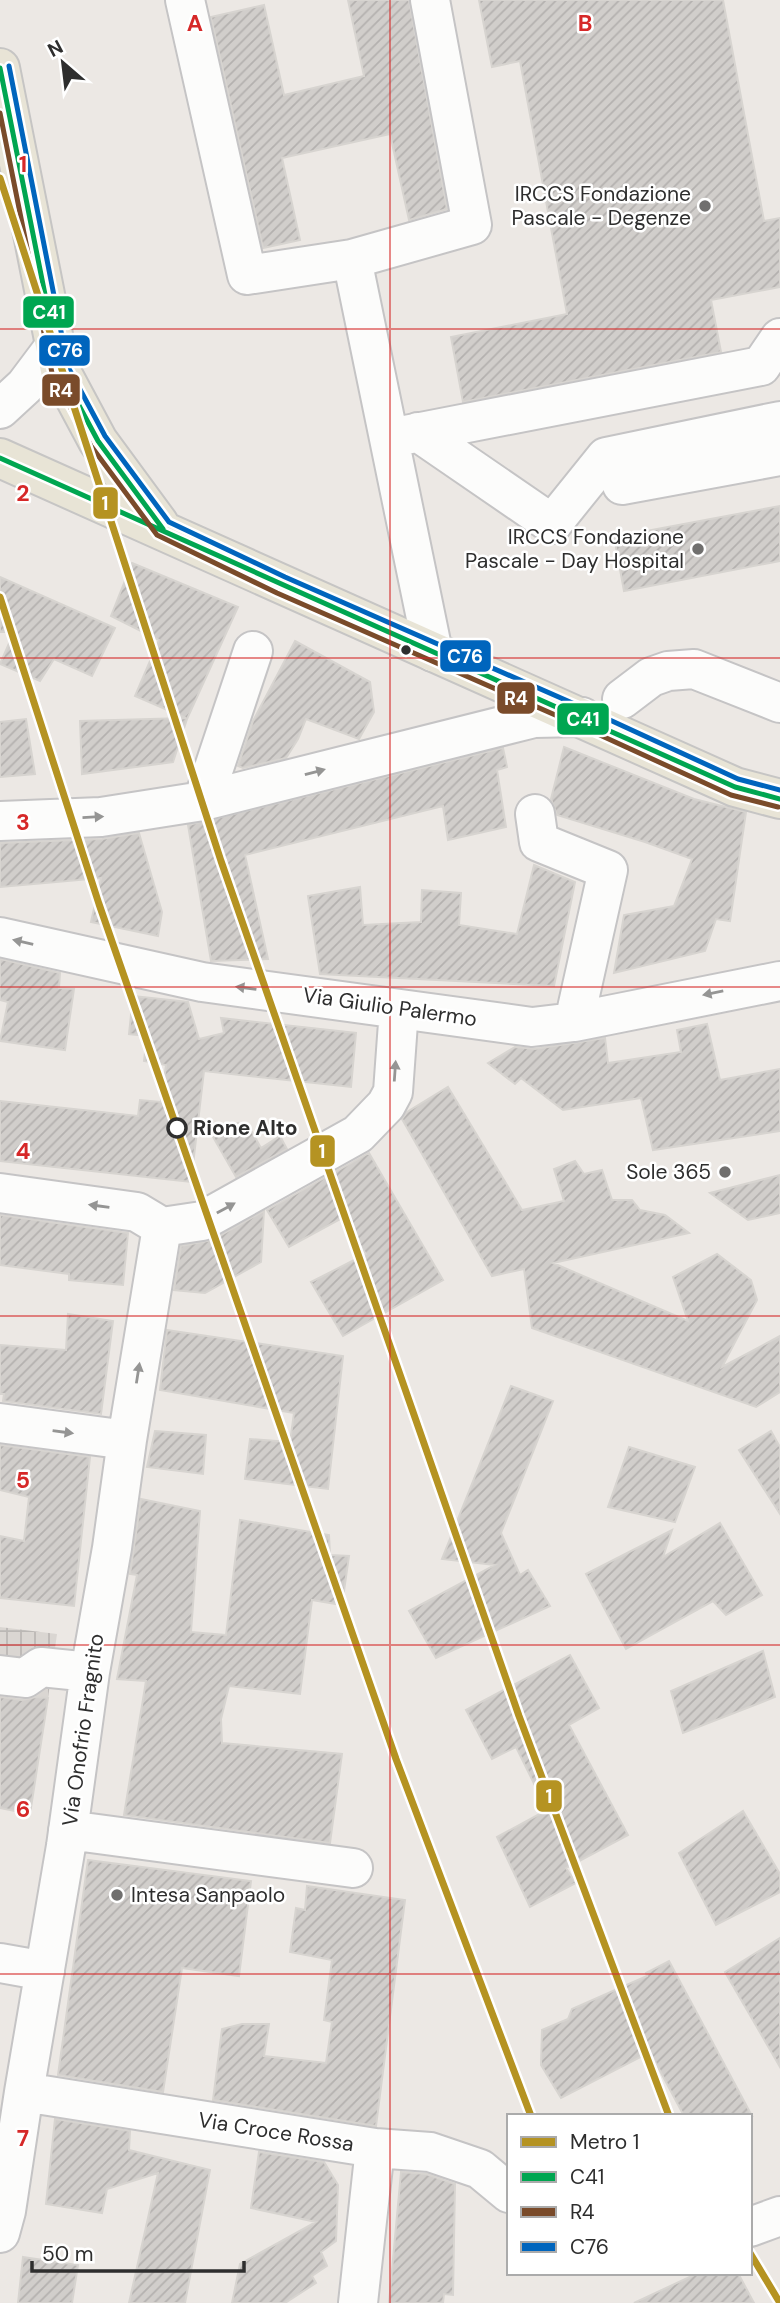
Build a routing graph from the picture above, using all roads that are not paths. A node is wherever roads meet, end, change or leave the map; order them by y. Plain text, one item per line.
1 (185, 0) edge
2 (430, 0) edge
3 (0, 68) edge
4 (352, 259) junction
5 (780, 338) edge
6 (55, 346) junction
7 (0, 409) edge
8 (780, 421) edge
9 (404, 435) junction
10 (780, 456) edge
11 (0, 458) edge
12 (622, 485) dead end
13 (163, 529) junction
14 (253, 651) dead end
15 (433, 652) junction
16 (622, 699) dead end
17 (780, 703) edge
18 (582, 717) junction
19 (780, 799) edge
20 (203, 801) junction
21 (535, 814) dead end
22 (0, 821) edge
23 (0, 937) edge
24 (780, 981) edge
25 (399, 1009) junction
26 (574, 1022) junction
27 (0, 1193) edge
28 (162, 1227) junction
29 (0, 1423) edge
30 (127, 1440) junction
31 (90, 1672) junction
32 (0, 1675) edge
33 (68, 1830) junction
34 (353, 1868) dead end
35 (0, 1963) edge
36 (45, 1971) junction
37 (24, 2092) junction
38 (375, 2148) junction
39 (507, 2191) edge
40 (780, 2216) edge
41 (752, 2226) edge
42 (0, 2233) edge
43 (358, 2303) edge

1 - 4 street
2 - 4 street
3 - 6 main road
4 - 9 street
5 - 9 street
6 - 7 street
6 - 13 main road
8 - 9 street
9 - 15 street
10 - 12 street
11 - 13 main road
13 - 15 main road
14 - 20 street
15 - 18 main road
16 - 17 street
18 - 19 main road
20 -> 18 street
22 -> 20 street
21 - 26 street
25 -> 23 street, Via Giulio Palermo
24 -> 26 street, Via Giulio Palermo
25 - 26 street, Via Giulio Palermo
28 -> 25 street
28 -> 27 street
30 -> 28 street, Via Onofrio Fragnito
29 -> 30 street
30 - 31 street, Via Onofrio Fragnito
31 - 32 street
31 - 33 street, Via Onofrio Fragnito
33 - 34 street
33 - 36 street, Via Onofrio Fragnito
35 - 36 street
36 - 37 street, Via Onofrio Fragnito
37 - 38 street, Via Croce Rossa
37 - 42 street, Via Onofrio Fragnito
38 - 39 street
38 - 43 street, Via Croce Rossa
40 - 41 street

